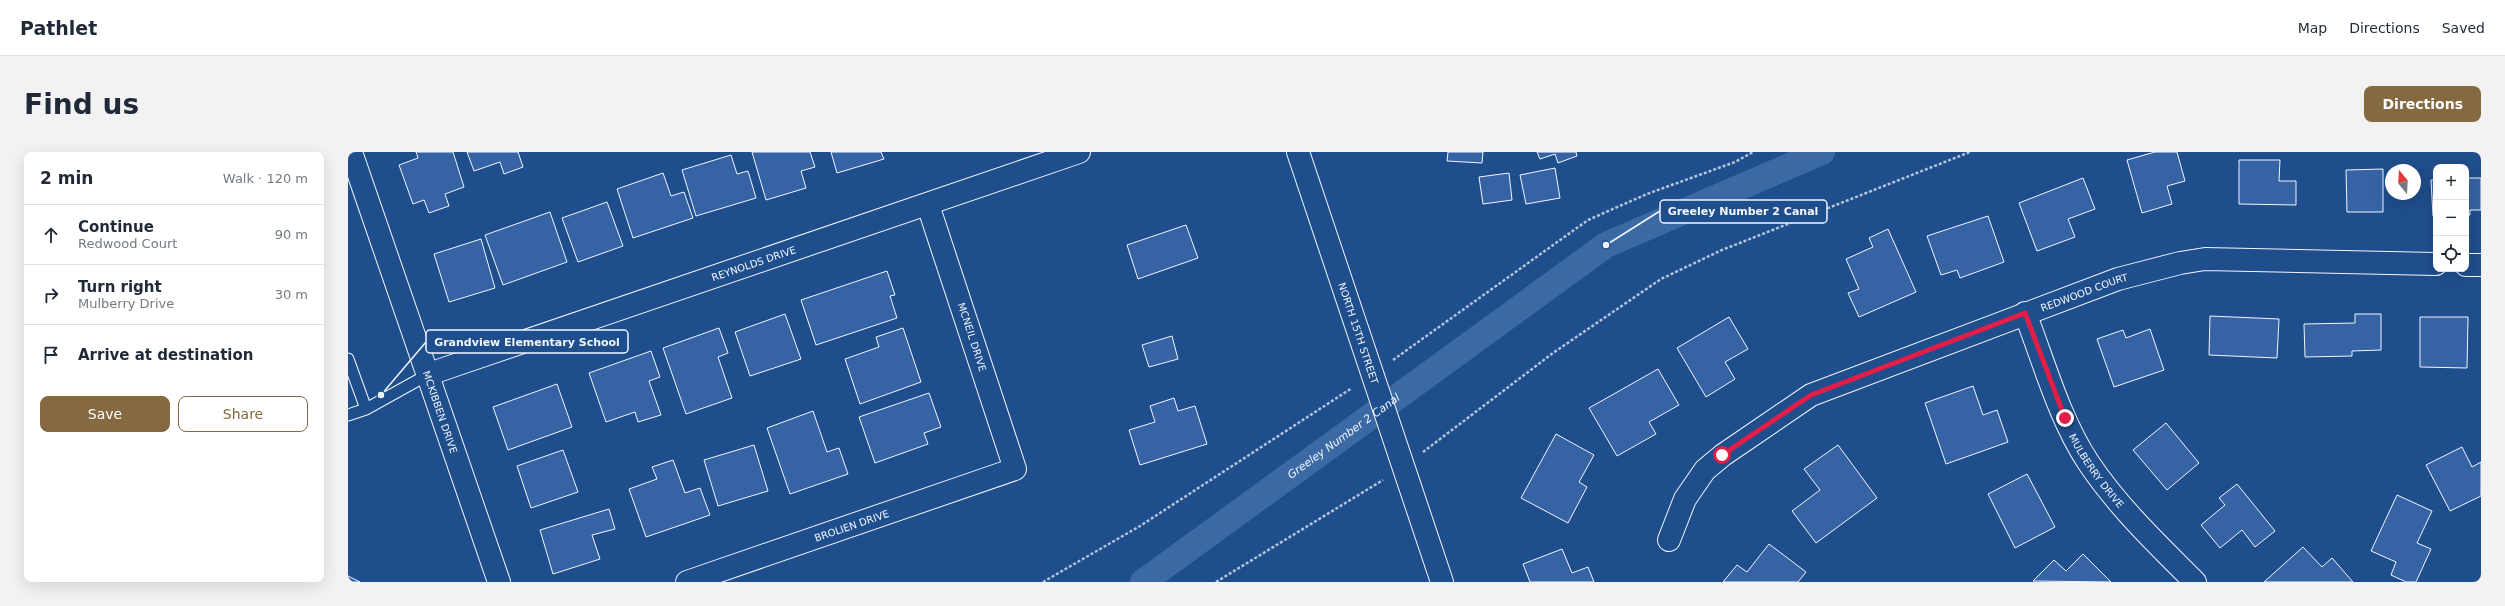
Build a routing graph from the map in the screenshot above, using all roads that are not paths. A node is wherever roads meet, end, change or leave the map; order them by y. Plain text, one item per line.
1 (352, 152) edge
2 (1298, 152) edge
3 (1079, 153) edge
4 (928, 205) junction
5 (2433, 264) edge
6 (2469, 265) edge
7 (2481, 265) edge
8 (2025, 313) junction
9 (348, 359) edge
10 (429, 374) junction
11 (366, 409) junction
12 (348, 415) edge
13 (1015, 469) joint
14 (1669, 540) dead end
15 (499, 582) edge
16 (687, 582) edge
17 (1442, 582) edge
18 (2195, 582) edge

1 - 10 street, MCKIBBEN DRIVE
2 - 17 street, NORTH 15TH STREET
3 - 4 street, REYNOLDS DRIVE
4 - 10 street, REYNOLDS DRIVE
4 - 13 street, MCNEIL DRIVE
5 - 8 street, REDWOOD COURT
6 - 7 street
8 - 14 street, REDWOOD COURT
8 - 18 street, MULBERRY DRIVE
9 - 11 lane
10 - 11 lane
10 - 15 street, MCKIBBEN DRIVE
11 - 12 lane
13 - 16 street, BROLIEN DRIVE

